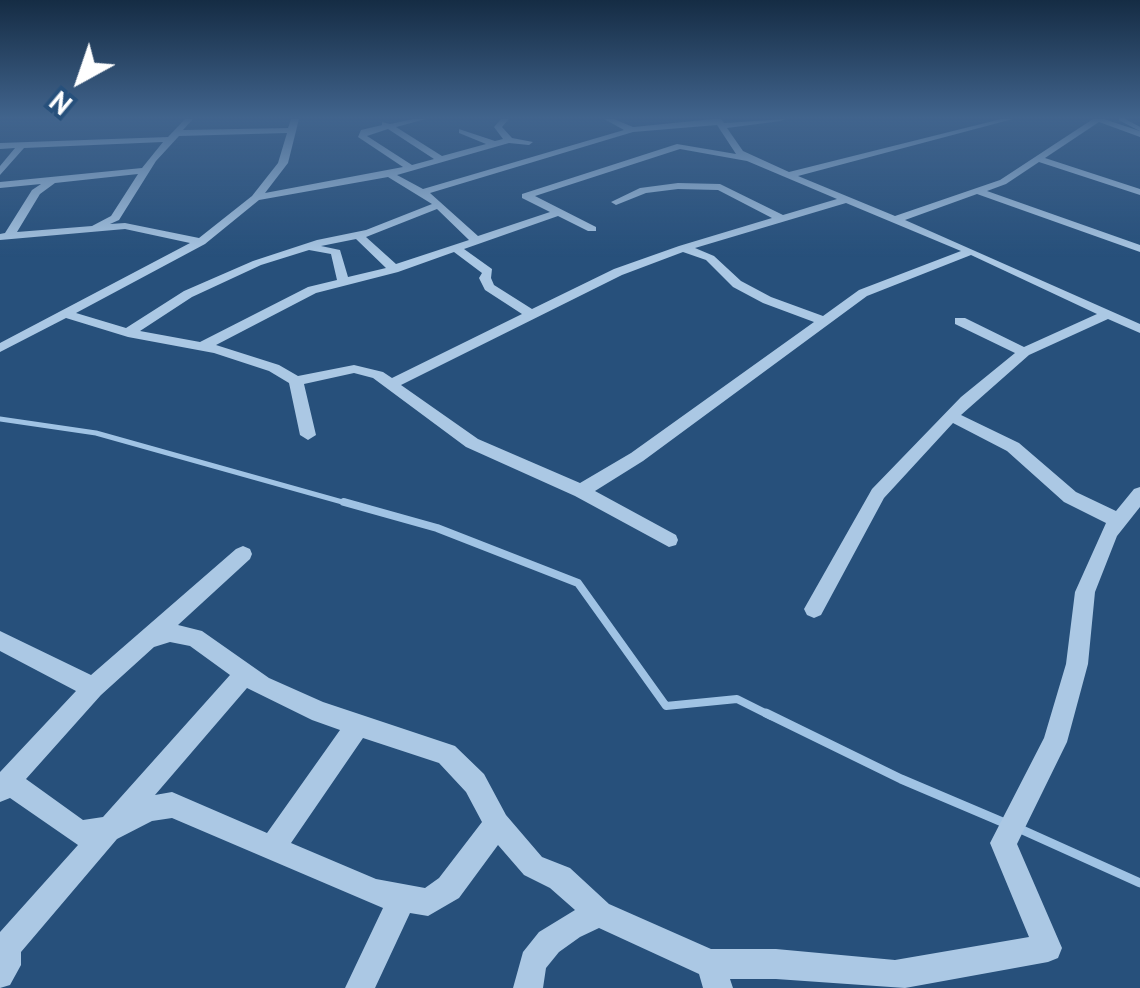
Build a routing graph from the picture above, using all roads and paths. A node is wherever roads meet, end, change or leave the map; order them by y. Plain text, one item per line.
1 (149, 165) edge
2 (280, 165) edge
3 (412, 165) edge
4 (510, 165) edge
5 (617, 165) edge
6 (764, 165) edge
7 (827, 165) edge
8 (1026, 165) edge
9 (1057, 165) edge
10 (408, 166) joint
11 (614, 166) junction
12 (504, 167) junction
13 (144, 171) junction
14 (389, 174) junction
15 (520, 175) dead end
16 (789, 175) junction
17 (1140, 180) edge
18 (51, 181) junction
19 (0, 185) edge
20 (666, 187) junction
21 (1126, 188) junction
22 (977, 191) junction
23 (422, 192) junction
24 (1140, 192) edge
25 (256, 198) junction
26 (849, 199) junction
27 (616, 202) dead end
28 (437, 206) junction
29 (557, 213) junction
30 (114, 218) junction
31 (780, 218) junction
32 (896, 219) junction
33 (125, 226) junction
34 (592, 229) dead end
35 (85, 230) junction
36 (4, 236) edge
37 (358, 236) junction
38 (477, 241) junction
39 (202, 242) junction
40 (308, 246) junction
41 (456, 248) junction
42 (683, 248) junction
43 (1140, 249) edge
44 (971, 251) junction
45 (394, 269) junction
46 (343, 280) junction
47 (68, 314) junction
48 (1108, 314) junction
49 (533, 316) junction
50 (824, 320) junction
51 (960, 322) dead end
52 (1140, 329) edge
53 (128, 333) junction
54 (203, 347) junction
55 (0, 348) edge
56 (1024, 352) junction
57 (391, 384) junction
58 (297, 388) junction
59 (951, 416) junction
60 (308, 435) dead end
61 (581, 491) junction
62 (1140, 494) edge
63 (1118, 521) junction
64 (668, 540) dead end
65 (243, 554) dead end
66 (814, 610) dead end
67 (152, 638) junction
68 (0, 640) edge
69 (245, 674) junction
70 (93, 688) junction
71 (358, 725) junction
72 (4, 786) edge
73 (496, 824) junction
74 (112, 829) junction
75 (272, 848) junction
76 (402, 899) junction
77 (599, 914) junction
78 (2, 953) edge
79 (714, 976) edge
80 (360, 988) edge
81 (528, 988) edge

1 - 13 street
2 - 25 street
3 - 10 street
4 - 12 street
5 - 11 street
6 - 16 street
7 - 16 street
8 - 22 street
9 - 21 street
10 - 14 street
11 - 20 street
11 - 29 street
12 - 15 street
12 - 23 street
13 - 18 street
13 - 30 street
14 - 23 street
14 - 25 street
16 - 26 street
17 - 21 street
18 - 19 street
18 - 36 street
20 - 27 street
20 - 31 street
21 - 24 street
22 - 32 street
22 - 43 street
23 - 28 street
25 - 39 street
26 - 31 street
26 - 32 street
28 - 37 street
28 - 38 street
29 - 34 street
29 - 38 street
30 - 33 street
30 - 35 street
31 - 42 street
32 - 44 street
33 - 35 street
33 - 39 street
35 - 36 street
37 - 40 street
37 - 45 street
38 - 41 street
39 - 47 street
40 - 46 street
40 - 53 street
41 - 45 street
41 - 49 street
42 - 49 street
42 - 50 street
44 - 48 street
44 - 50 street
45 - 46 street
46 - 54 street
47 - 53 street
47 - 55 street
48 - 52 street
48 - 56 street
49 - 57 street
50 - 61 street
51 - 56 street
53 - 54 street
54 - 58 street
56 - 59 street
57 - 58 street
57 - 61 street
58 - 60 street
59 - 63 street
59 - 66 street
61 - 64 street
62 - 63 street
63 - 79 street
65 - 67 street
67 - 69 street
67 - 70 street
68 - 70 street
69 - 71 street
69 - 74 street
70 - 72 street
71 - 73 street
71 - 75 street
72 - 74 street
73 - 76 street
73 - 77 street
74 - 75 street
74 - 78 street
75 - 76 street
76 - 80 street
77 - 79 street
77 - 81 street

